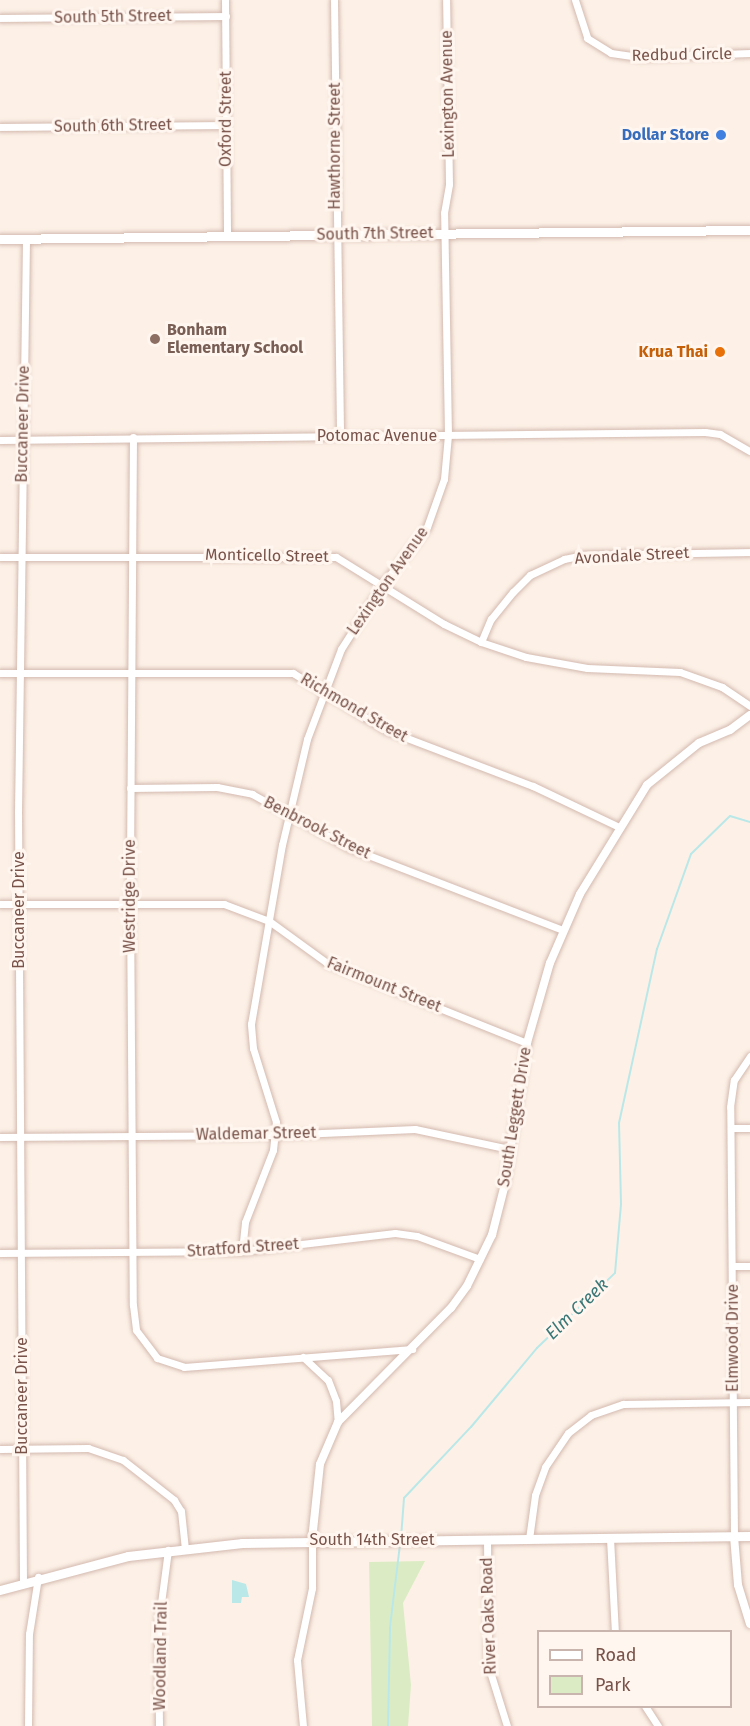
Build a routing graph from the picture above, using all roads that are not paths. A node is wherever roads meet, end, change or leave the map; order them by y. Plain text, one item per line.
1 (225, 0) edge
2 (334, 0) edge
3 (446, 0) edge
4 (575, 0) edge
5 (226, 16) junction
6 (0, 18) edge
7 (750, 53) edge
8 (226, 125) junction
9 (0, 127) edge
10 (750, 230) edge
11 (444, 234) junction
12 (336, 235) junction
13 (226, 237) junction
14 (0, 239) edge
15 (26, 239) junction
16 (448, 435) junction
17 (340, 436) junction
18 (133, 437) junction
19 (0, 440) edge
20 (24, 440) junction
21 (750, 451) edge
22 (750, 552) edge
23 (21, 556) junction
24 (133, 556) junction
25 (0, 557) edge
26 (382, 585) junction
27 (481, 642) junction
28 (20, 672) junction
29 (132, 672) junction
30 (0, 673) edge
31 (324, 690) junction
32 (750, 706) edge
33 (750, 715) edge
34 (130, 788) junction
35 (288, 814) junction
36 (619, 827) junction
37 (130, 903) junction
38 (0, 904) edge
39 (19, 904) junction
40 (269, 921) junction
41 (563, 930) junction
42 (527, 1043) junction
43 (750, 1056) edge
44 (731, 1128) junction
45 (750, 1128) edge
46 (276, 1135) junction
47 (132, 1136) junction
48 (0, 1137) edge
49 (21, 1137) junction
50 (509, 1149) junction
51 (242, 1251) junction
52 (0, 1253) edge
53 (21, 1253) junction
54 (133, 1253) junction
55 (480, 1259) junction
56 (732, 1266) junction
57 (750, 1266) edge
58 (412, 1348) junction
59 (303, 1357) junction
60 (750, 1402) edge
61 (734, 1403) junction
62 (338, 1422) junction
63 (0, 1449) edge
64 (22, 1449) junction
65 (734, 1536) junction
66 (750, 1536) edge
67 (610, 1538) junction
68 (487, 1539) junction
69 (529, 1539) junction
70 (312, 1540) junction
71 (185, 1548) junction
72 (168, 1550) junction
73 (38, 1577) junction
74 (23, 1582) junction
75 (0, 1590) edge
76 (750, 1624) edge
77 (615, 1630) edge
78 (646, 1708) edge
79 (28, 1726) edge
80 (159, 1726) edge
81 (303, 1726) edge
82 (507, 1726) edge
83 (658, 1726) edge

1 - 5 street, Oxford Street
2 - 12 street, Hawthorne Street
3 - 11 street, Lexington Avenue
4 - 7 street, Redbud Circle
5 - 6 street, South 5th Street
5 - 8 street, Oxford Street
8 - 9 street, South 6th Street
8 - 13 street, Oxford Street
10 - 11 main road, South 7th Street
11 - 12 main road, South 7th Street
11 - 16 street, Lexington Avenue
12 - 13 main road, South 7th Street
12 - 17 street, Hawthorne Street
13 - 15 main road, South 7th Street
14 - 15 main road, South 7th Street
15 - 20 street, Buccaneer Drive
16 - 17 street, Potomac Avenue
16 - 21 street, Potomac Avenue
16 - 26 street, Lexington Avenue
17 - 18 street, Potomac Avenue
18 - 20 street, Potomac Avenue
18 - 24 street, Westridge Drive
19 - 20 street, Potomac Avenue
20 - 23 street, Buccaneer Drive
22 - 27 street, Avondale Street
23 - 24 street, Monticello Street
23 - 25 street, Monticello Street
23 - 28 street, Buccaneer Drive
24 - 26 street, Monticello Street
24 - 29 street, Westridge Drive
26 - 27 street, Monticello Street
26 - 31 street, Lexington Avenue
27 - 32 street, Monticello Street
28 - 29 street, Richmond Street
28 - 30 street, Richmond Street
28 - 39 street, Buccaneer Drive
29 - 31 street, Richmond Street
29 - 34 street, Westridge Drive
31 - 35 street, Lexington Avenue
31 - 36 street, Richmond Street
33 - 36 street, South Leggett Drive
34 - 35 street, Benbrook Street
34 - 37 street, Westridge Drive
35 - 40 street, Lexington Avenue
35 - 41 street, Benbrook Street
36 - 41 street, South Leggett Drive
37 - 39 street, Fairmount Street
37 - 40 street, Fairmount Street
37 - 47 street, Westridge Drive
38 - 39 street, Fairmount Street
39 - 49 street, Buccaneer Drive
40 - 42 street, Fairmount Street
40 - 46 street, Lexington Avenue
41 - 42 street, South Leggett Drive
42 - 50 street, South Leggett Drive
43 - 44 street, Elmwood Drive
44 - 45 street
44 - 56 street, Elmwood Drive
46 - 47 street, Waldemar Street
46 - 50 street, Waldemar Street
46 - 51 street, Lexington Avenue
47 - 49 street, Waldemar Street
47 - 54 street, Westridge Drive
48 - 49 street, Waldemar Street
49 - 53 street, Buccaneer Drive
50 - 55 street, South Leggett Drive
51 - 54 street, Stratford Street
51 - 55 street, Stratford Street
52 - 53 street, Stratford Street
53 - 54 street, Stratford Street
53 - 64 street, Buccaneer Drive
54 - 59 street, Westridge Drive
55 - 58 street, South Leggett Drive
56 - 57 street
56 - 61 street, Elmwood Drive
58 - 59 street
58 - 62 street, South Leggett Drive
59 - 62 street
60 - 61 street
61 - 65 street, Elmwood Drive
61 - 69 street
62 - 70 street, South Leggett Drive
63 - 64 street
64 - 71 street
64 - 74 street, Buccaneer Drive
65 - 66 main road, South 14th Street
65 - 67 main road, South 14th Street
65 - 76 street, Elmwood Drive
67 - 69 main road, South 14th Street
67 - 77 street
68 - 69 main road, South 14th Street
68 - 70 main road, South 14th Street
68 - 82 street, River Oaks Road
70 - 71 main road, South 14th Street
70 - 81 street
71 - 72 main road, South 14th Street
72 - 73 main road, South 14th Street
72 - 80 street, Woodland Trail
73 - 74 main road, South 14th Street
73 - 79 street
74 - 75 main road, South 14th Street
78 - 83 street

